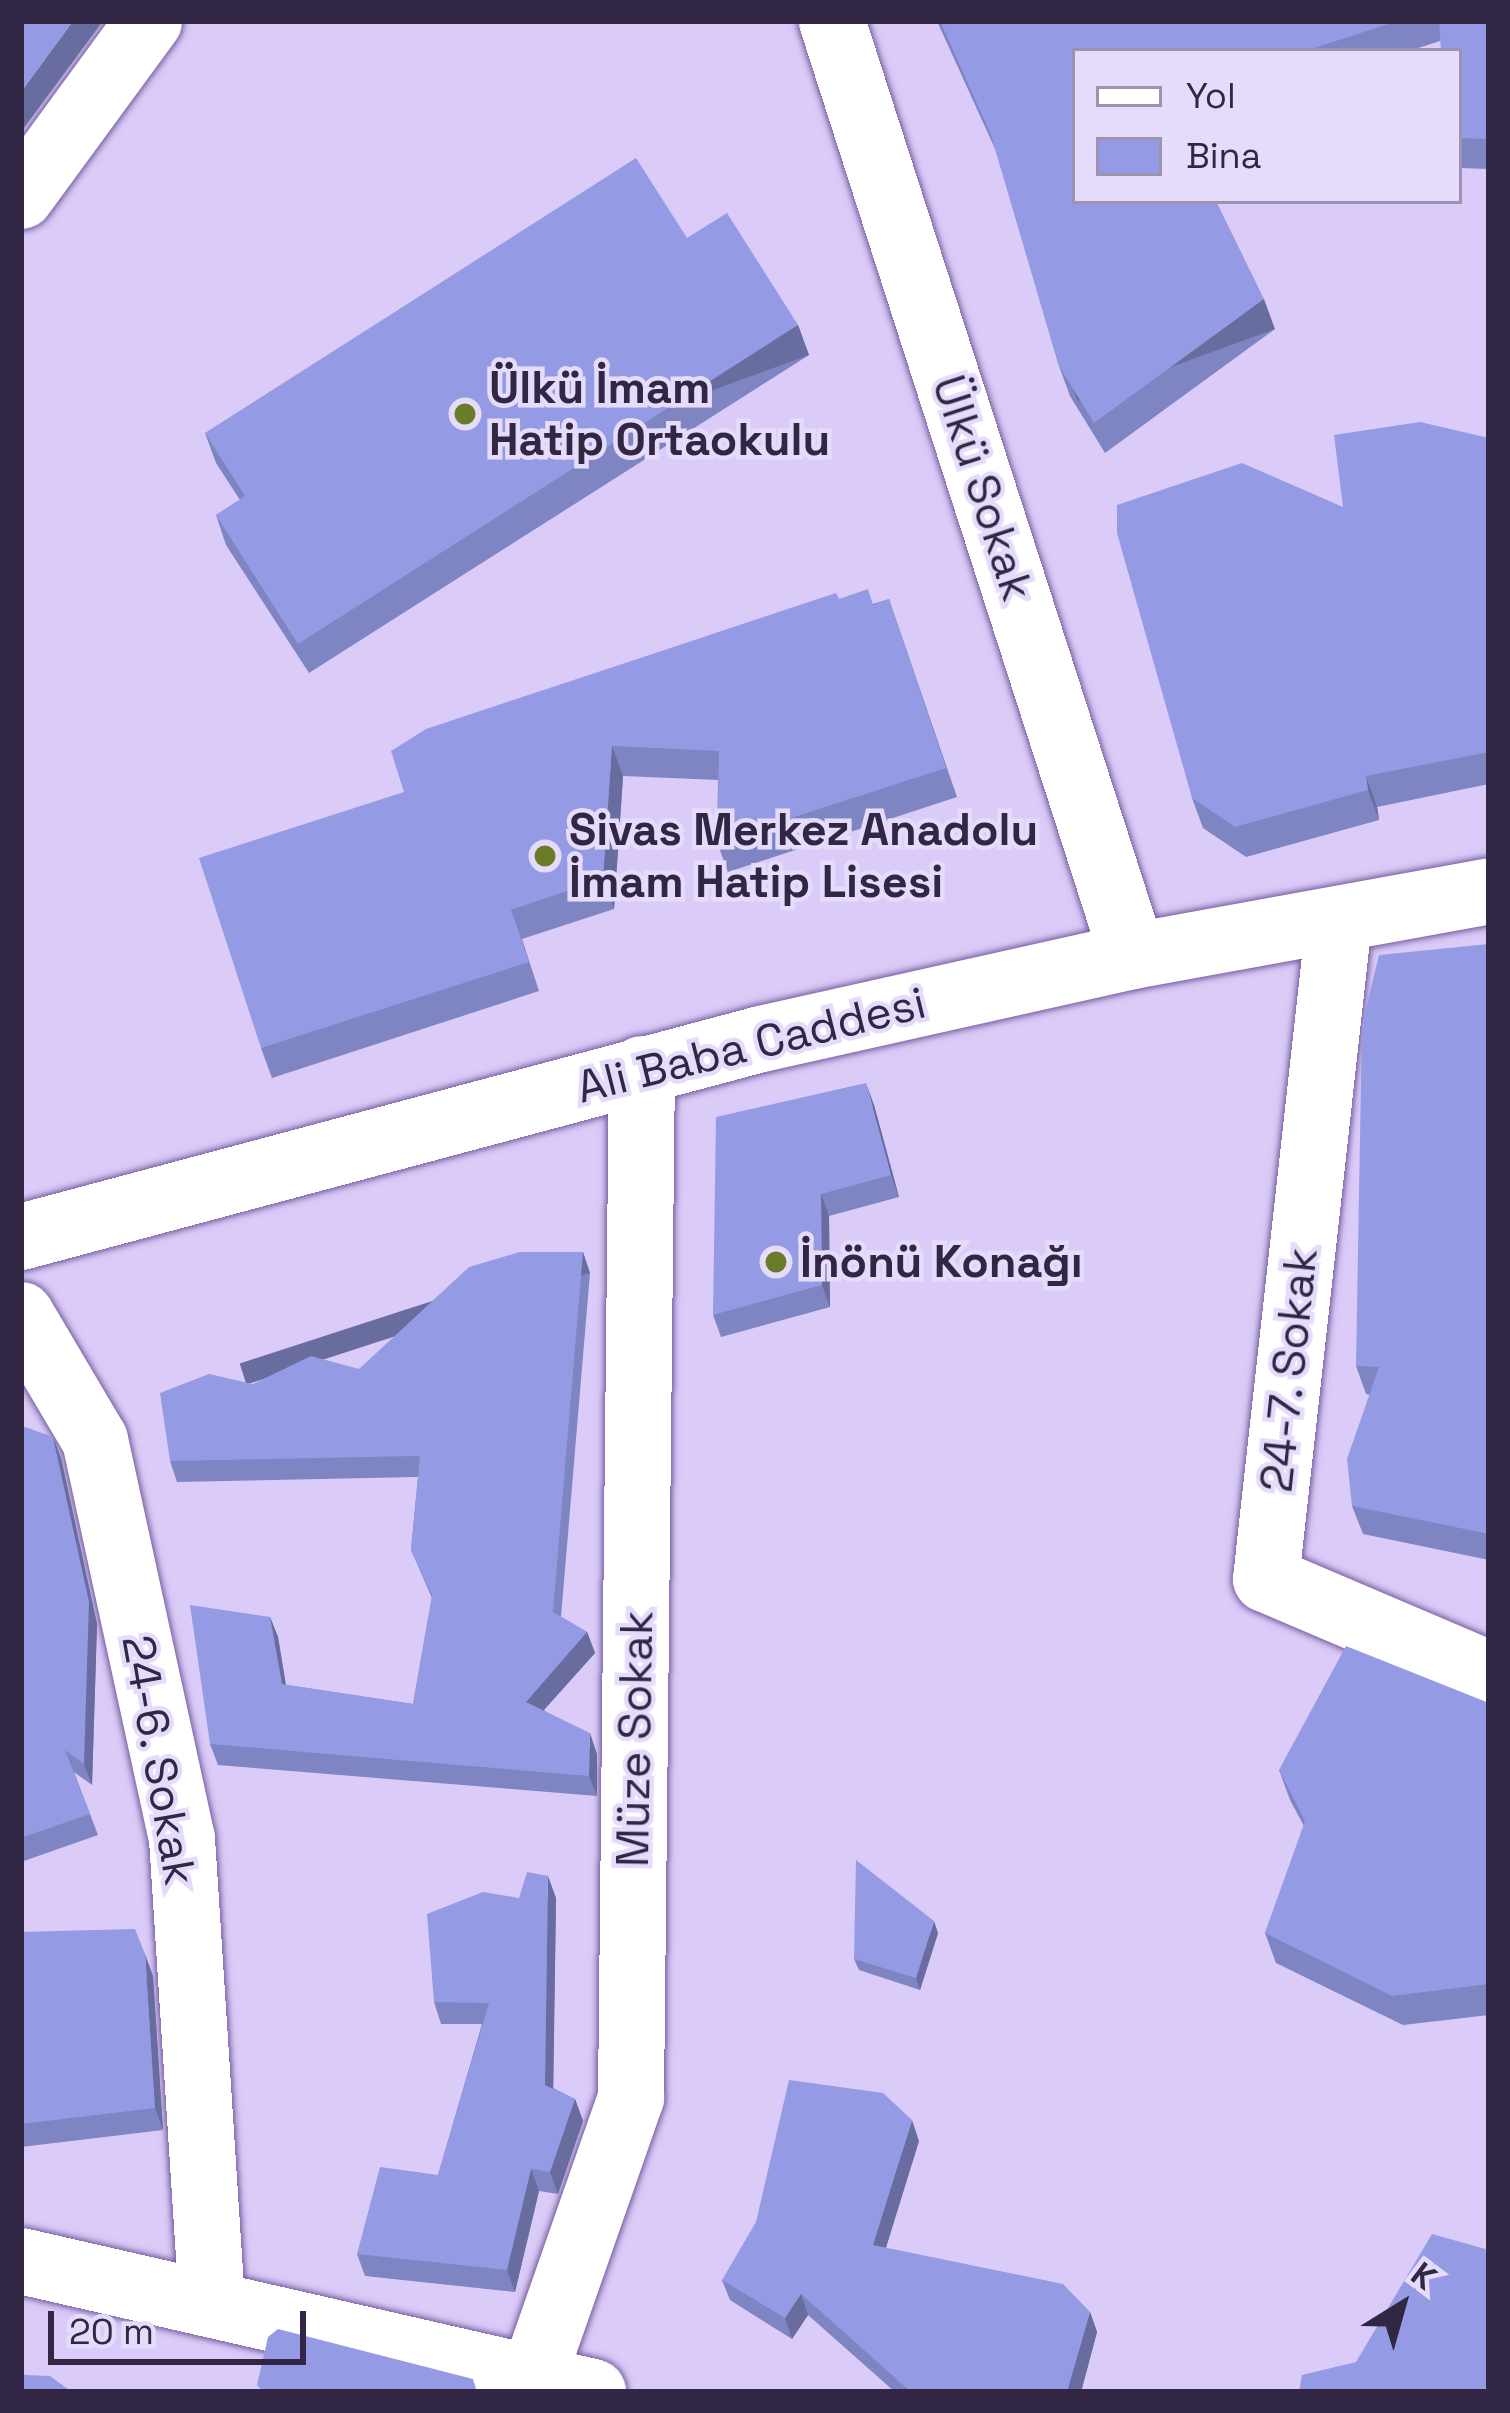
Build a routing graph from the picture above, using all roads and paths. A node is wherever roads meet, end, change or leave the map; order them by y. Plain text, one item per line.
1 (149, 21) edge
2 (832, 21) edge
3 (21, 196) edge
4 (1489, 891) edge
5 (1339, 921) junction
6 (1133, 956) junction
7 (642, 1069) junction
8 (21, 1238) edge
9 (21, 1315) edge
10 (1489, 1674) edge
11 (21, 2261) edge
12 (212, 2301) junction
13 (551, 2387) edge

1 - 3 street
2 - 6 street, Ülkü Sokak
4 - 5 street, Ali Baba Caddesi
5 - 6 street, Ali Baba Caddesi
5 - 10 street, 24-7. Sokak
6 - 7 street, Ali Baba Caddesi
7 - 8 street, Ali Baba Caddesi
7 - 13 street, Müze Sokak
9 - 12 street, 24-6. Sokak
11 - 12 street
12 - 13 street

